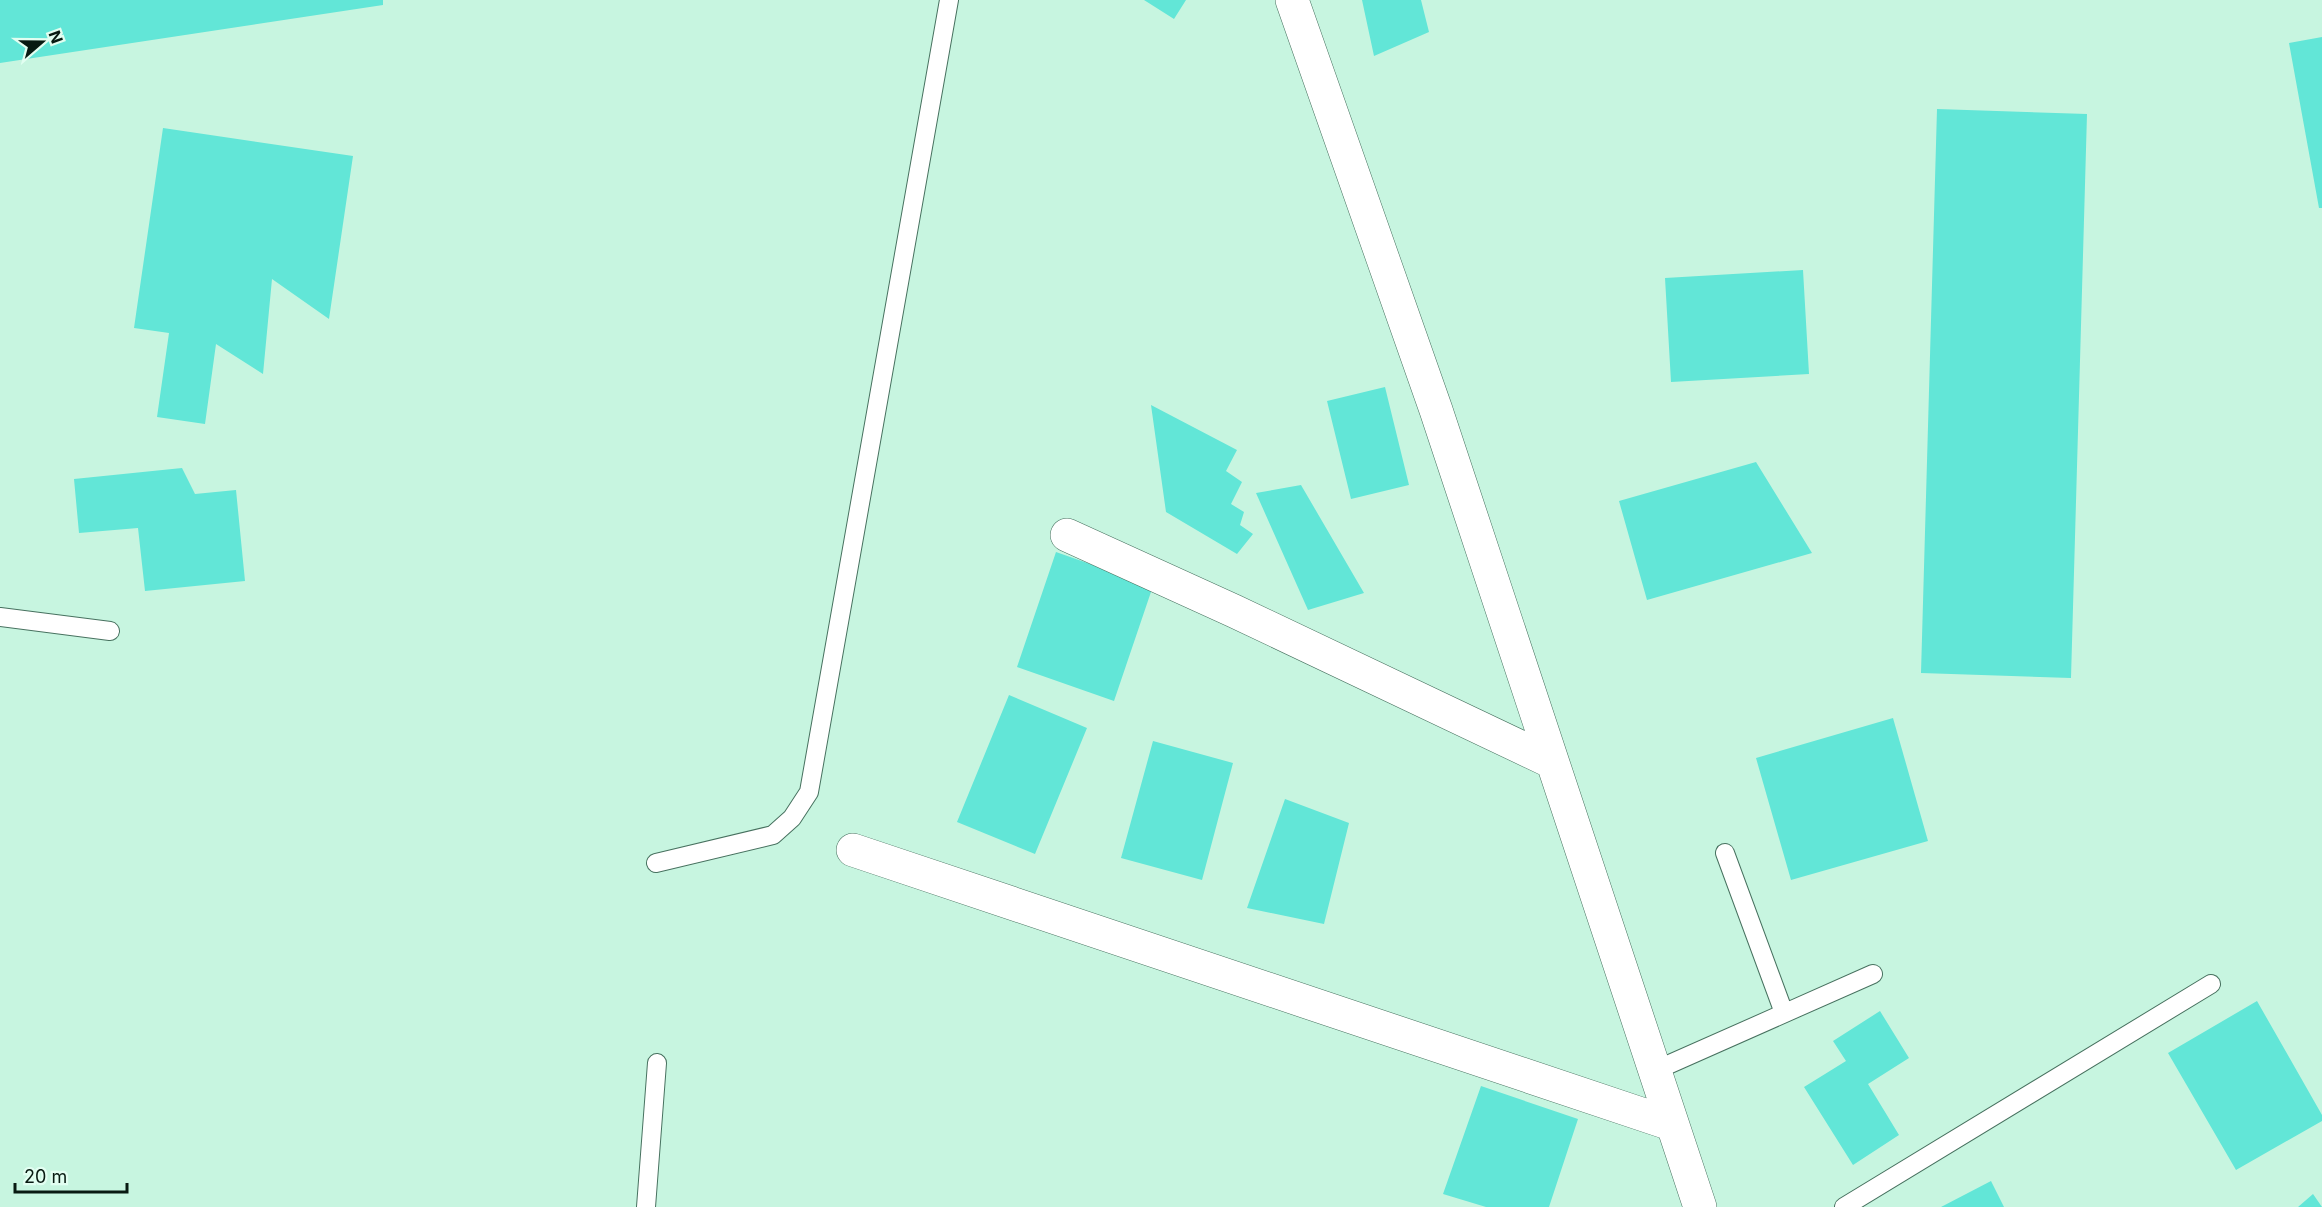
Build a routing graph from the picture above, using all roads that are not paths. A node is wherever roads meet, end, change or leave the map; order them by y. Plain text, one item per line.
1 (949, 0) edge
2 (1292, 0) edge
3 (1067, 535) dead end
4 (0, 617) edge
5 (110, 631) dead end
6 (1552, 762) junction
7 (853, 850) dead end
8 (1725, 853) dead end
9 (656, 863) dead end
10 (1873, 974) dead end
11 (2211, 984) dead end
12 (1784, 1013) junction
13 (657, 1063) dead end
14 (1654, 1071) junction
15 (1671, 1124) junction
16 (646, 1207) edge
17 (1700, 1207) edge
18 (1844, 1207) edge

1 - 9 lane
2 - 6 street
3 - 6 street
4 - 5 lane
6 - 14 street
7 - 15 street
8 - 12 lane
10 - 12 lane
11 - 18 lane
12 - 14 lane
13 - 16 lane
14 - 15 street
15 - 17 street

